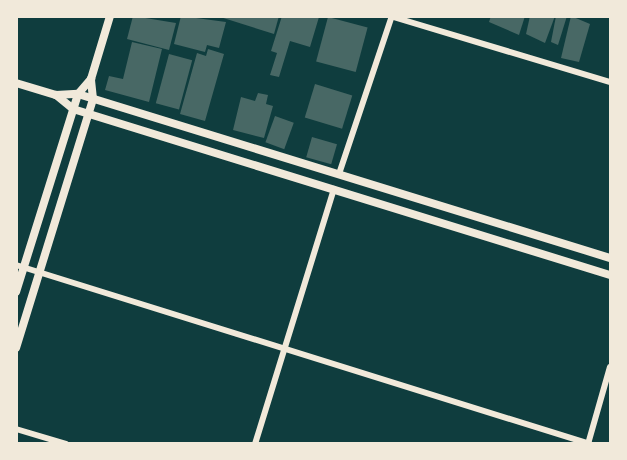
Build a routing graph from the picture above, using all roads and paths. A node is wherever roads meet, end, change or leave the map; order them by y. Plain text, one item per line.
1 (110, 16) edge
2 (391, 17) edge
3 (91, 79) junction
4 (610, 82) edge
5 (16, 83) edge
6 (78, 94) junction
7 (56, 95) junction
8 (93, 99) junction
9 (73, 108) junction
10 (89, 113) junction
11 (339, 174) junction
12 (334, 189) junction
13 (610, 258) edge
14 (20, 266) edge
15 (39, 274) junction
16 (610, 275) edge
17 (16, 292) edge
18 (16, 348) edge
19 (287, 348) junction
20 (610, 367) edge
21 (16, 429) edge
22 (589, 443) edge
23 (66, 444) edge
24 (255, 444) edge

1 - 3 street
2 - 4 street
2 - 11 street
3 - 6 street
3 - 8 street
5 - 7 street
6 - 7 street
6 - 8 street
6 - 9 street
7 - 9 street
8 - 10 street
8 - 11 street
9 - 10 street
9 - 14 street
10 - 12 street
10 - 15 street
11 - 13 street
12 - 16 street
12 - 19 street
14 - 15 street
14 - 17 street
15 - 18 street
15 - 19 street
19 - 22 street
19 - 24 street
20 - 22 street
21 - 23 street

